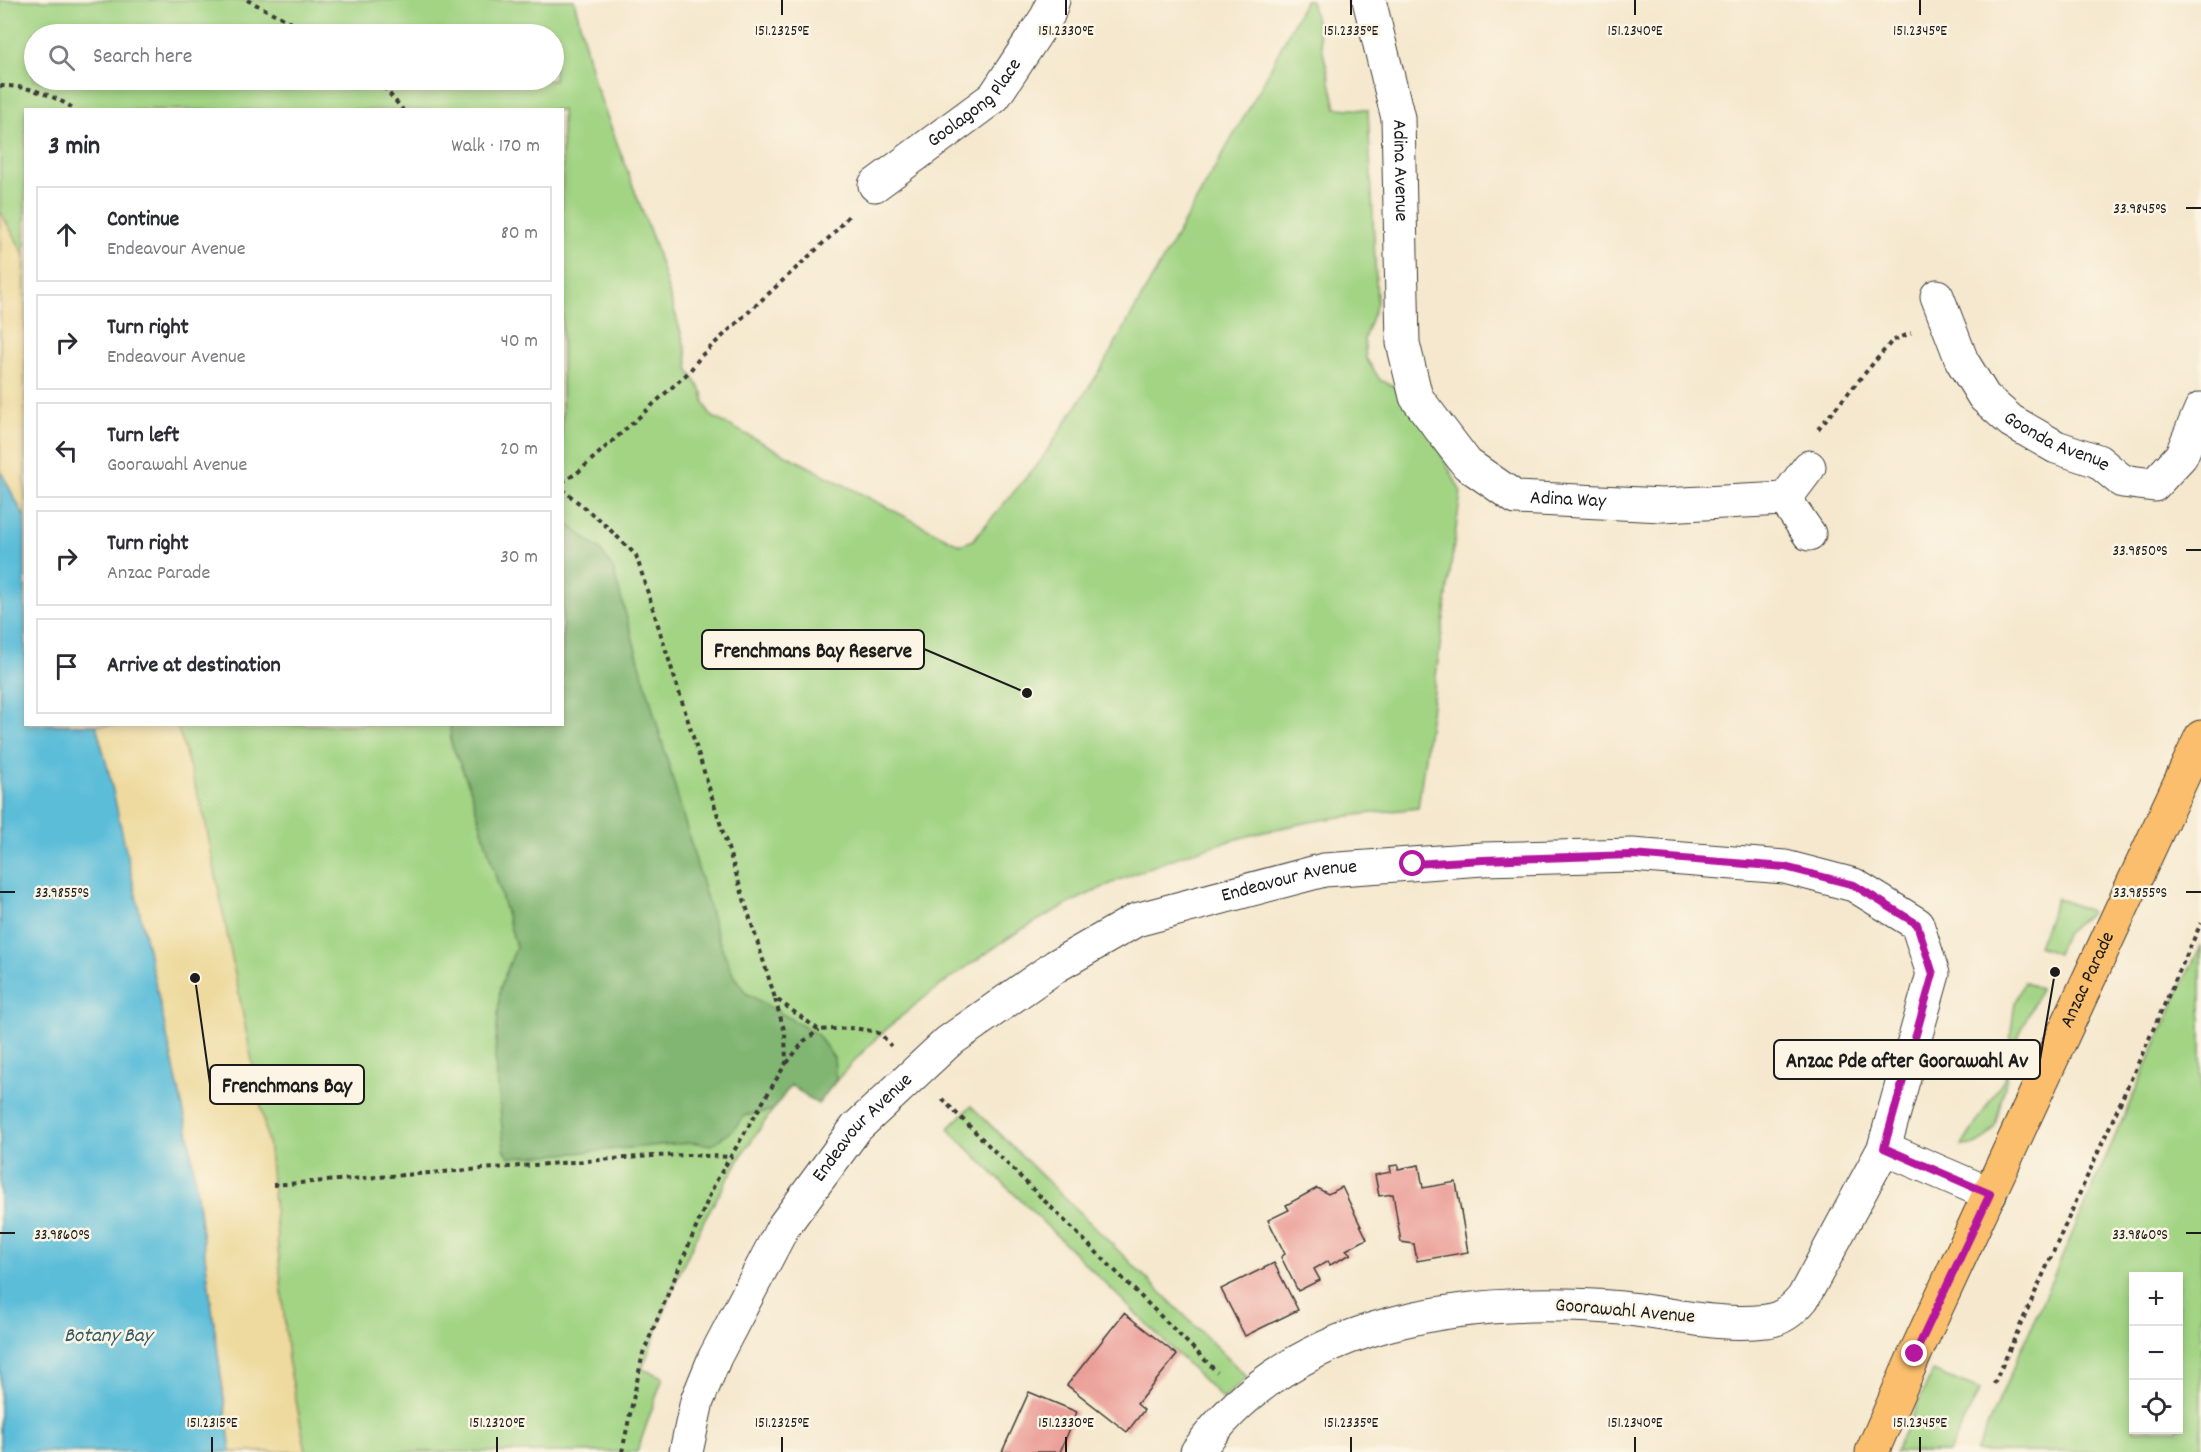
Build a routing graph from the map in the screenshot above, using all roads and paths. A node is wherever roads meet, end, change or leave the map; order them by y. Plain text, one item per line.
1 (247, 0) edge
2 (1053, 0) edge
3 (1369, 0) edge
4 (294, 24) edge
5 (0, 86) edge
6 (24, 88) edge
7 (31, 90) edge
8 (386, 90) edge
9 (72, 108) edge
10 (401, 108) edge
11 (875, 185) dead end
12 (832, 235) dead end
13 (1941, 308) joint
14 (1403, 343) joint
15 (2201, 409) edge
16 (1809, 467) joint
17 (564, 481) edge
18 (564, 491) edge
19 (1785, 499) junction
20 (1809, 534) dead end
21 (2201, 737) edge
22 (2201, 923) edge
23 (2199, 933) edge
24 (775, 998) junction
25 (819, 1030) junction
26 (786, 1063) junction
27 (915, 1073) junction
28 (1884, 1148) junction
29 (731, 1157) junction
30 (273, 1185) dead end
31 (1990, 1194) junction
32 (1994, 1384) dead end
33 (1244, 1399) junction
34 (622, 1452) edge
35 (686, 1452) edge
36 (1197, 1452) edge
37 (1872, 1452) edge

1 - 4 path
2 - 11 street, Goolagong Place
3 - 14 street, Adina Avenue
5 - 6 path
7 - 9 path
8 - 10 path
12 - 17 path
13 - 15 street, Goonda Avenue
13 - 16 path
14 - 19 street, Adina Way
16 - 19 street
18 - 24 path
19 - 20 street
21 - 31 main road, Anzac Parade
22 - 23 path
23 - 32 path
24 - 25 path
24 - 26 path
25 - 26 path
25 - 27 path
26 - 29 path
27 - 28 street, Endeavour Avenue
27 - 33 path
27 - 35 street, Endeavour Avenue
28 - 31 street
28 - 33 street, Goorawahl Avenue
29 - 30 path
29 - 34 path
31 - 37 main road, Anzac Parade
33 - 36 street, Goorawahl Avenue

